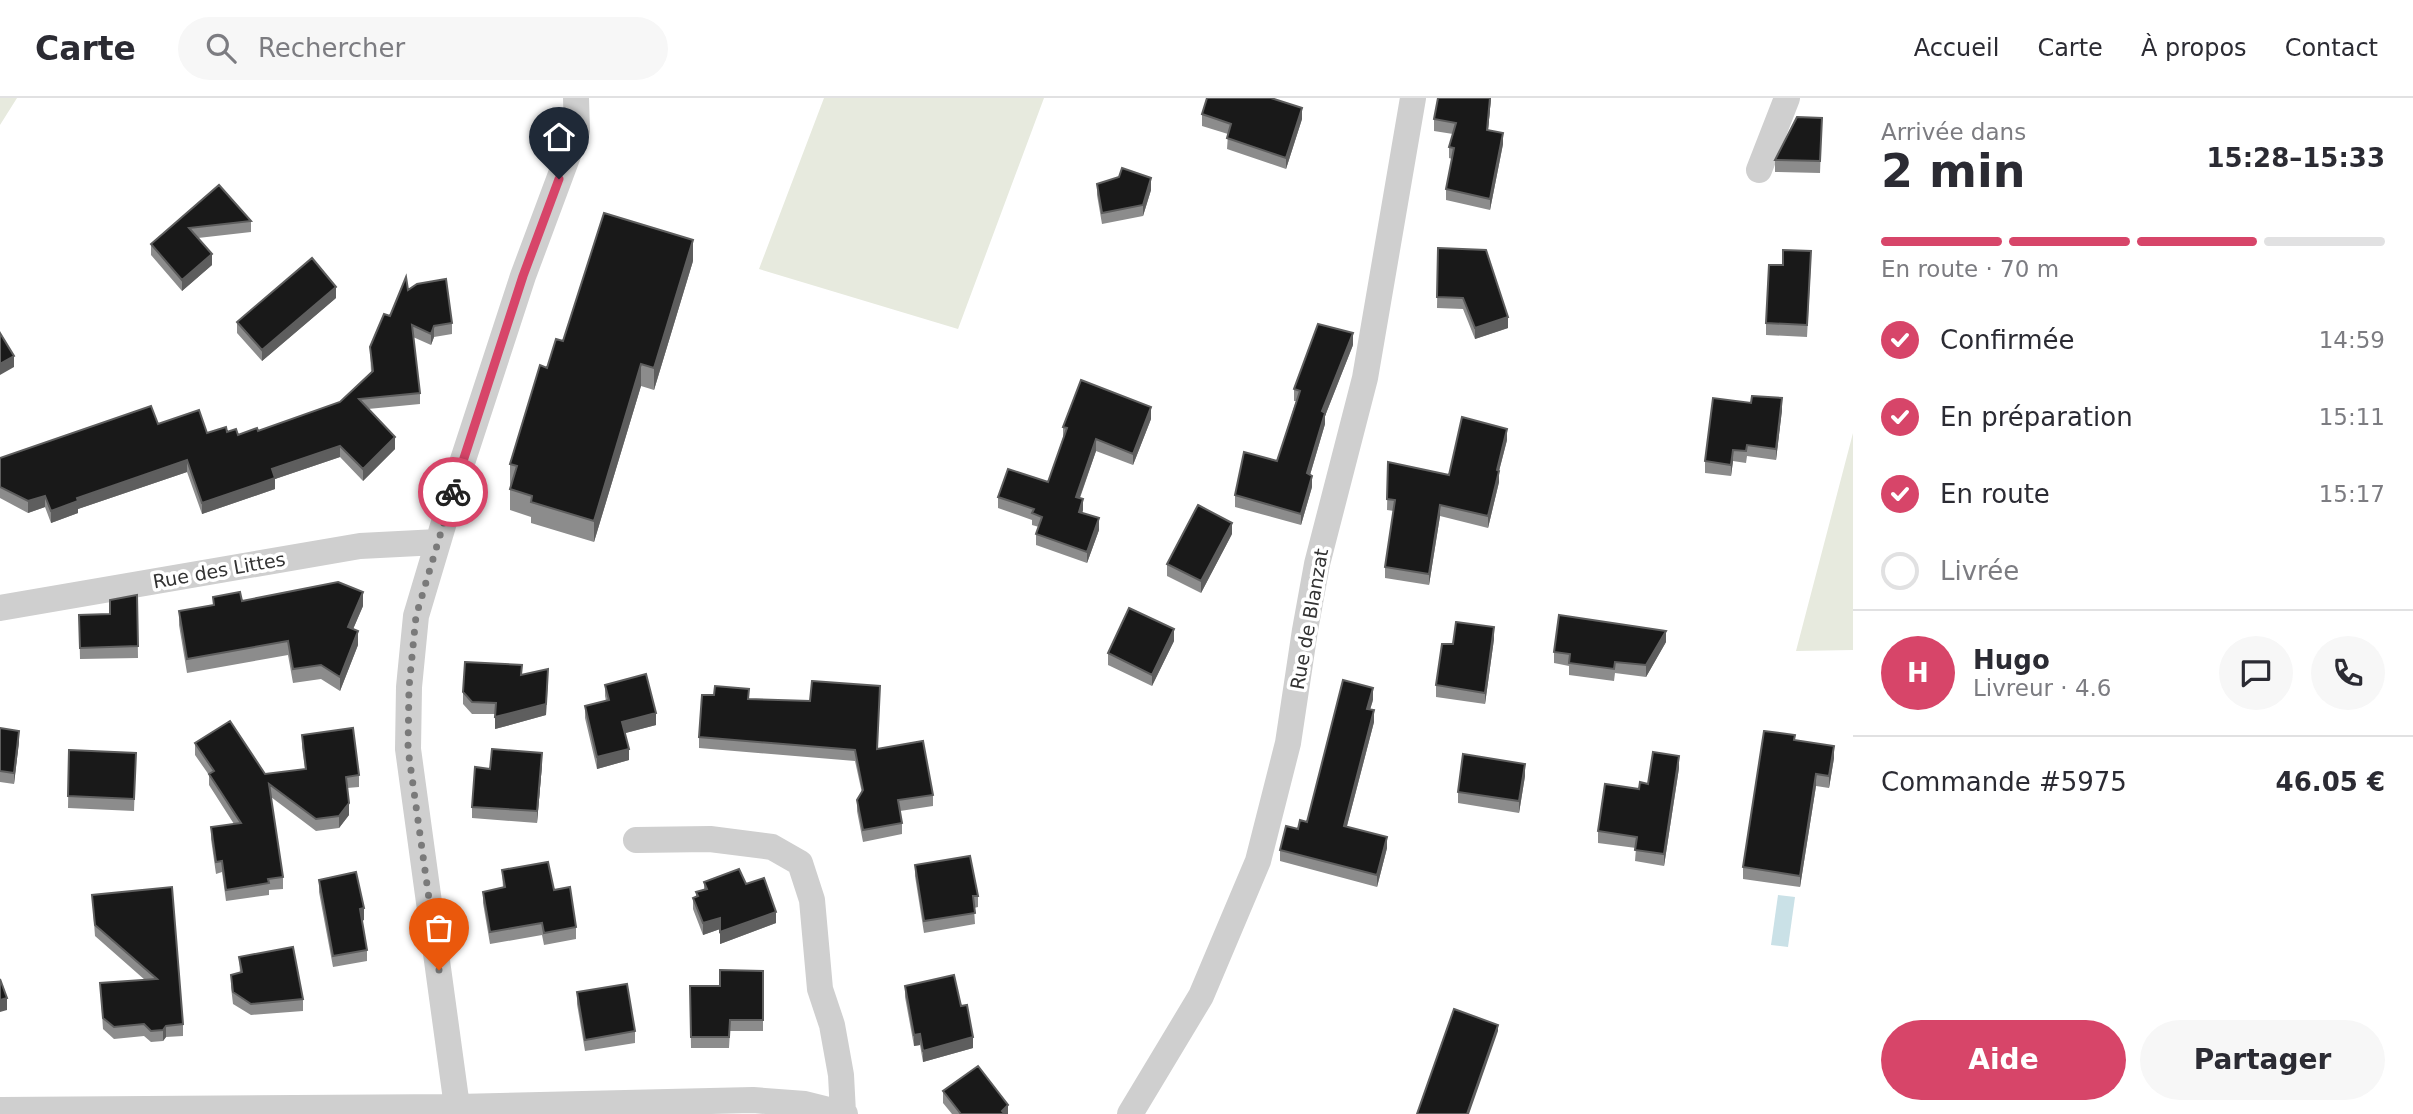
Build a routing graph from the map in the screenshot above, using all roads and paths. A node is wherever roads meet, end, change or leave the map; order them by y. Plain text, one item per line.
1 (576, 98) edge
2 (1413, 98) edge
3 (1787, 98) edge
4 (1759, 170) dead end
5 (438, 542) junction
6 (0, 608) edge
7 (636, 841) dead end
8 (0, 1110) edge
9 (458, 1111) edge
10 (844, 1114) edge
11 (1130, 1114) edge

1 - 5 street
2 - 11 street, Rue de Blanzat
3 - 4 street
5 - 6 street, Rue des Littes
5 - 9 street
7 - 10 street
8 - 9 street
9 - 10 street

